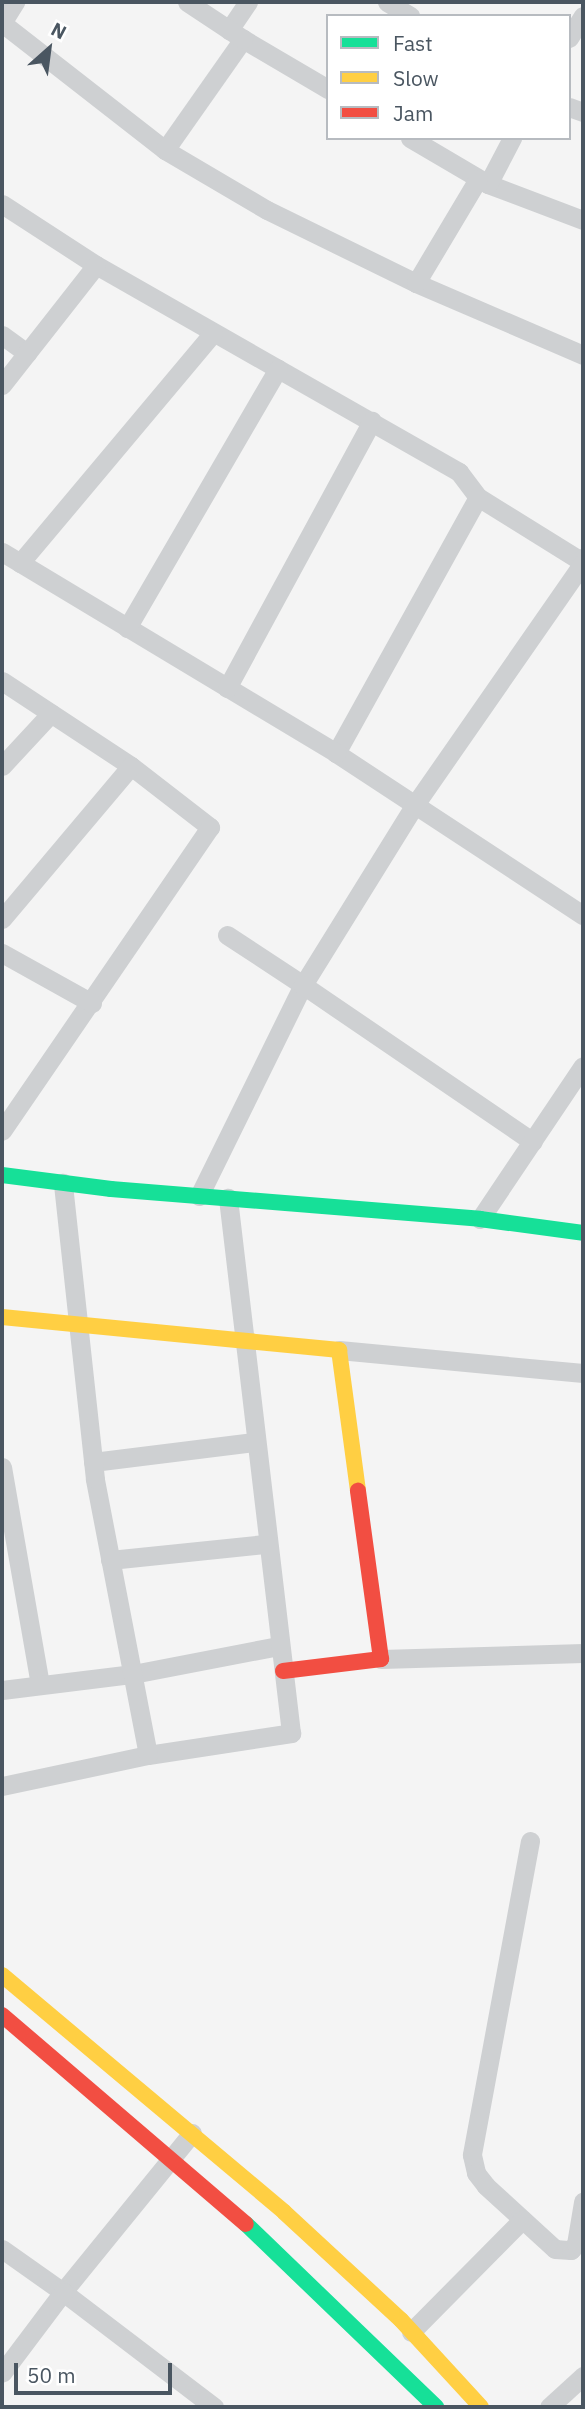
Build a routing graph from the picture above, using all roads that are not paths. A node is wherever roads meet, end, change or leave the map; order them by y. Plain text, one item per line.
1 (15, 2) edge
2 (187, 2) edge
3 (248, 2) edge
4 (387, 2) edge
5 (407, 14) edge
6 (583, 16) edge
7 (2, 23) edge
8 (236, 35) junction
9 (571, 35) edge
10 (326, 88) edge
11 (413, 140) edge
12 (511, 140) edge
13 (165, 150) junction
14 (483, 182) junction
15 (2, 204) edge
16 (583, 220) edge
17 (96, 265) junction
18 (416, 283) junction
19 (213, 333) junction
20 (2, 335) edge
21 (27, 353) junction
22 (583, 355) edge
23 (278, 369) junction
24 (2, 385) edge
25 (372, 421) junction
26 (478, 497) junction
27 (2, 552) edge
28 (582, 561) edge
29 (20, 563) junction
30 (127, 628) junction
31 (2, 681) edge
32 (227, 688) junction
33 (51, 713) junction
34 (336, 753) junction
35 (2, 766) edge
36 (131, 766) junction
37 (414, 806) junction
38 (583, 915) edge
39 (2, 919) edge
40 (227, 935) dead end
41 (2, 953) edge
42 (303, 985) junction
43 (92, 1003) junction
44 (583, 1066) edge
45 (2, 1131) edge
46 (533, 1142) junction
47 (2, 1175) edge
48 (63, 1183) junction
49 (199, 1196) junction
50 (228, 1198) junction
51 (480, 1219) junction
52 (583, 1233) edge
53 (2, 1317) edge
54 (78, 1325) junction
55 (242, 1340) junction
56 (339, 1350) junction
57 (583, 1373) edge
58 (254, 1442) junction
59 (93, 1462) junction
60 (2, 1467) edge
61 (266, 1544) junction
62 (110, 1560) junction
63 (279, 1646) junction
64 (583, 1653) edge
65 (381, 1659) junction
66 (283, 1671) junction
67 (132, 1674) junction
68 (40, 1684) junction
69 (2, 1690) edge
70 (148, 1755) junction
71 (2, 1786) edge
72 (530, 1841) dead end
73 (2, 1975) edge
74 (2, 2015) edge
75 (192, 2133) junction
76 (172, 2157) junction
77 (583, 2203) edge
78 (522, 2220) junction
79 (2, 2249) edge
80 (63, 2292) junction
81 (411, 2332) junction
82 (3, 2369) edge
83 (583, 2376) edge
84 (426, 2403) edge
85 (214, 2407) edge
86 (481, 2407) edge
87 (549, 2407) edge

1 - 7 street
2 - 8 street
3 - 8 street
4 - 5 street
6 - 9 street
7 - 13 street
8 - 10 street
8 - 13 street
11 - 14 street
12 - 14 street
13 - 18 street
14 - 16 street
14 - 18 street
15 - 17 street
17 - 19 street
17 - 21 street
18 - 22 street
19 - 23 street
19 - 29 street
20 - 21 street
21 - 24 street
23 - 25 street
23 - 30 street
25 - 26 street
25 - 32 street
26 - 28 street
26 - 34 street
27 - 29 street
28 - 37 street
29 - 30 street
30 - 32 street
31 - 33 street
32 - 34 street
33 - 35 street
33 - 36 street
34 - 37 street
36 - 39 street
36 - 43 street
37 - 38 street
37 - 42 street
40 - 42 street
41 - 43 street
42 - 46 street
42 - 49 street
43 - 45 street
44 - 46 street
46 - 51 street
47 - 48 main road
48 - 49 main road
48 - 54 street
49 - 50 main road
50 - 51 main road
50 - 55 street
51 - 52 main road
53 - 54 main road
54 - 55 main road
54 - 59 street
55 - 56 main road
55 - 58 street
56 - 57 street
56 - 65 main road
58 - 59 street
58 - 61 street
59 - 62 street
60 - 68 street
61 - 62 street
61 - 63 street
62 - 67 street
63 - 66 street
63 - 67 street
64 - 65 street
65 - 66 main road
66 - 70 street
67 - 68 street
67 - 70 street
68 - 69 street
70 - 71 street
72 - 78 street
73 - 75 main road
74 - 76 main road
75 - 76 street
75 - 81 main road
76 - 80 street
76 - 84 main road
77 - 78 street
78 - 81 street
79 - 80 street
80 - 82 street
80 - 85 street
81 - 86 main road
83 - 87 street

